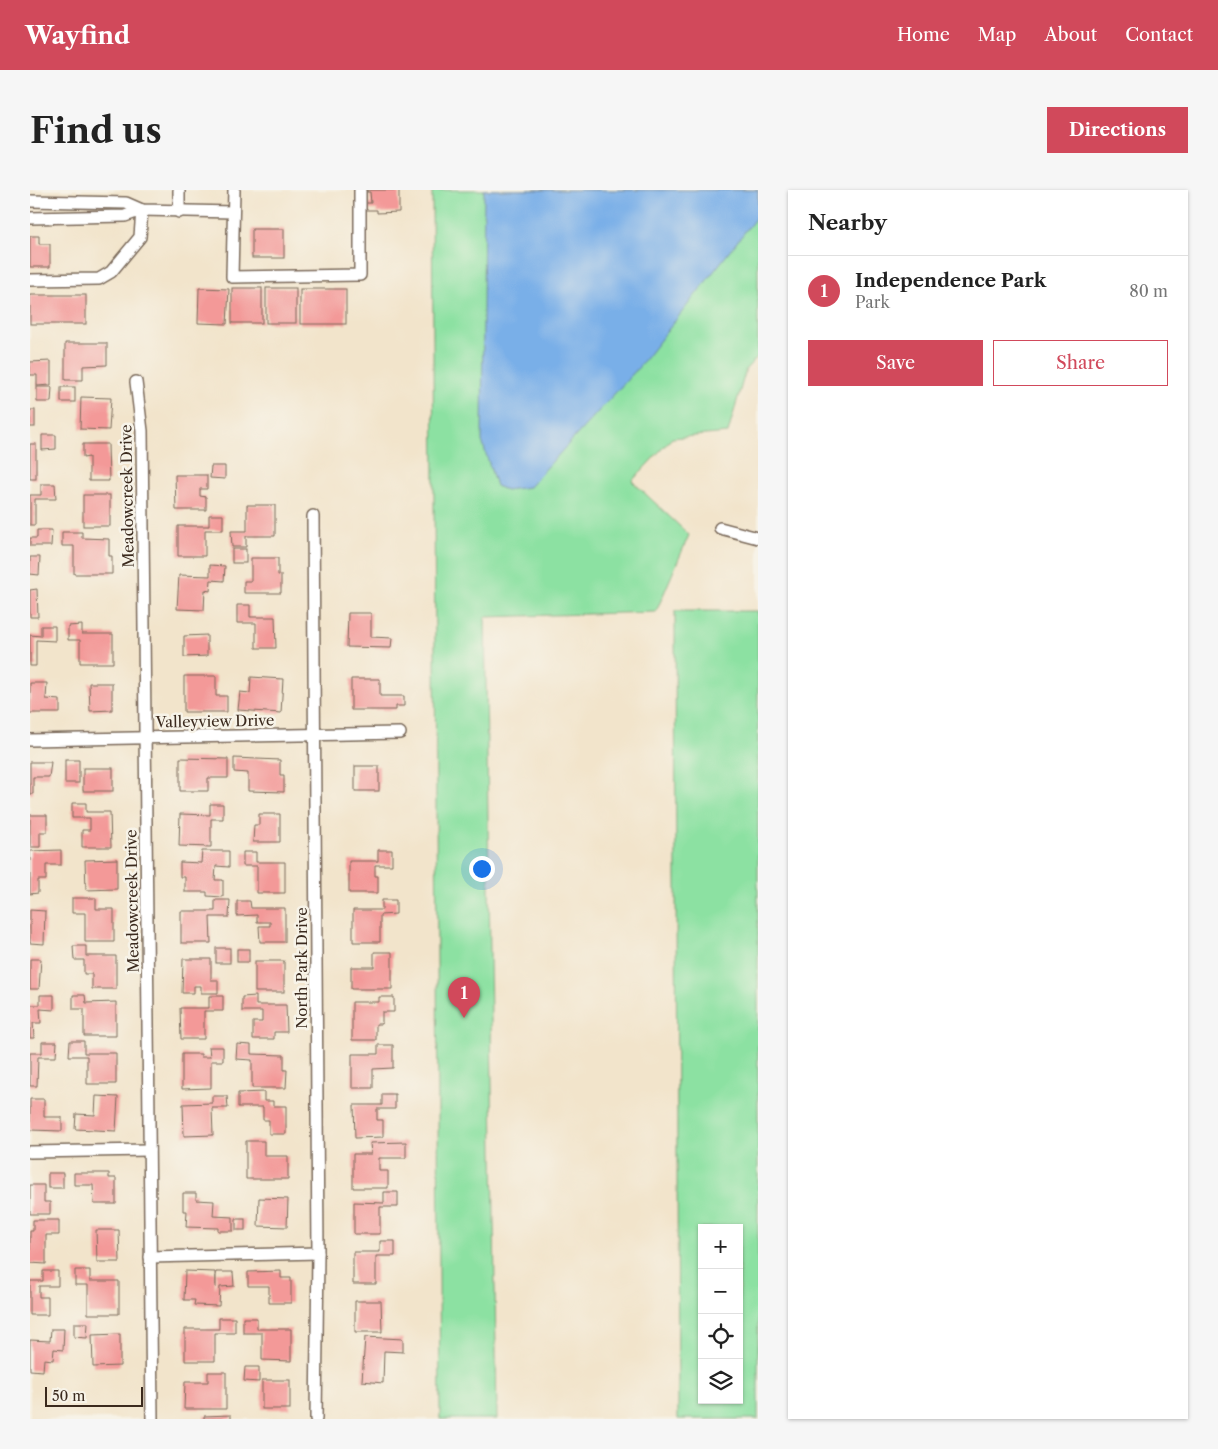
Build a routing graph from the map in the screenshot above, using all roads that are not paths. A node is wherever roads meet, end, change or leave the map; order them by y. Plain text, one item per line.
1 (180, 190) edge
2 (234, 190) edge
3 (360, 190) edge
4 (30, 201) edge
5 (142, 210) junction
6 (179, 212) junction
7 (233, 212) junction
8 (30, 218) edge
9 (30, 280) edge
10 (136, 382) dead end
11 (313, 516) dead end
12 (720, 528) dead end
13 (758, 538) edge
14 (400, 733) dead end
15 (315, 734) junction
16 (145, 737) junction
17 (30, 740) edge
18 (149, 1150) junction
19 (30, 1152) edge
20 (318, 1253) junction
21 (150, 1257) junction
22 (152, 1419) edge
23 (316, 1419) edge

1 - 6 street
2 - 7 street
3 - 7 street
4 - 5 street
5 - 6 street
5 - 8 street
5 - 9 street
6 - 7 street
10 - 16 street, Meadowcreek Drive
11 - 15 street, North Park Drive
12 - 13 street
14 - 15 street, Valleyview Drive
15 - 16 street, Valleyview Drive
15 - 20 street, North Park Drive
16 - 17 street, Valleyview Drive
16 - 18 street, Meadowcreek Drive
18 - 19 street
18 - 21 street, Meadowcreek Drive
20 - 21 street
20 - 23 street, North Park Drive
21 - 22 street, Meadowcreek Drive

